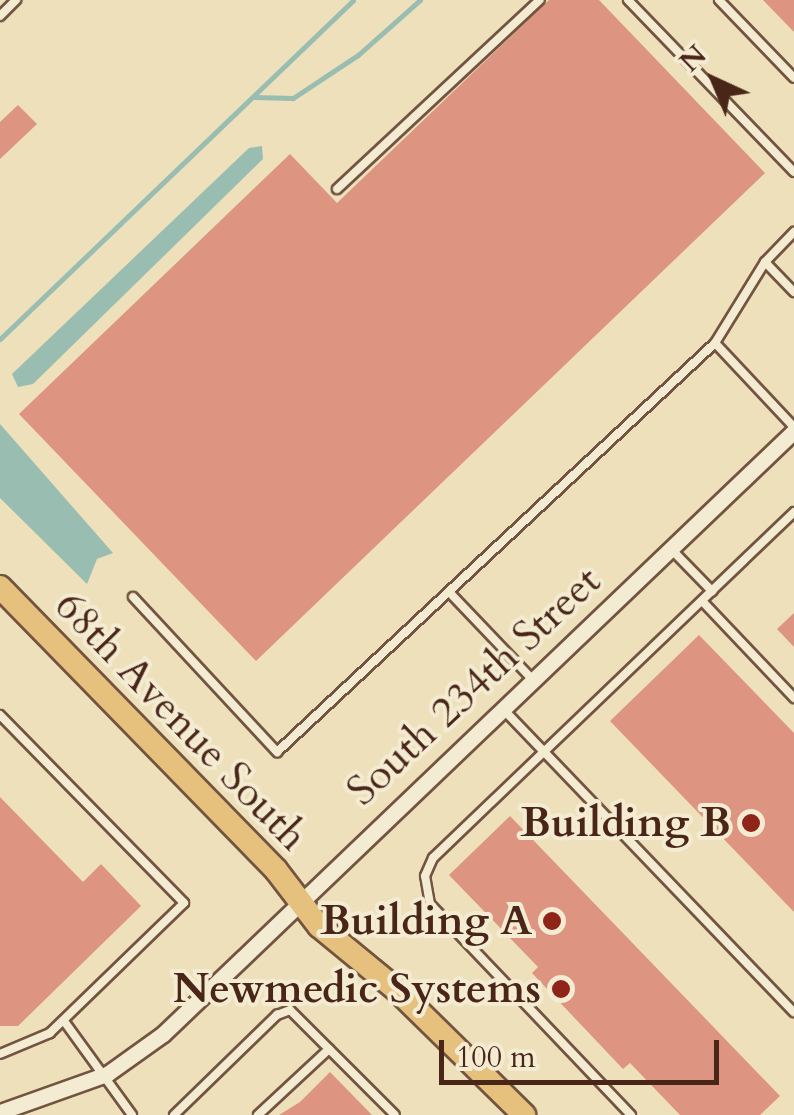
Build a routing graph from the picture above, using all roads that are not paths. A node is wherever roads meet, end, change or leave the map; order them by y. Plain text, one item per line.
1 (16, 0) edge
2 (540, 0) edge
3 (628, 0) edge
4 (719, 0) edge
5 (0, 16) edge
6 (794, 78) edge
7 (794, 172) edge
8 (337, 188) dead end
9 (794, 232) edge
10 (765, 262) junction
11 (794, 292) edge
12 (715, 343) junction
13 (794, 429) edge
14 (794, 512) edge
15 (670, 549) junction
16 (0, 588) edge
17 (712, 591) junction
18 (449, 592) junction
19 (133, 597) dead end
20 (702, 601) junction
21 (534, 680) junction
22 (794, 698) edge
23 (503, 709) junction
24 (0, 716) edge
25 (545, 752) junction
26 (298, 899) junction
27 (794, 1012) edge
28 (64, 1021) junction
29 (329, 1049) junction
30 (0, 1054) edge
31 (107, 1074) junction
32 (0, 1112) edge
33 (132, 1115) edge
34 (174, 1115) edge
35 (258, 1115) edge
36 (394, 1115) edge
37 (524, 1115) edge
38 (631, 1115) edge

1 - 5 lane
2 - 8 lane
3 - 7 lane
4 - 6 lane
9 - 10 lane
10 - 11 lane
10 - 12 lane
12 - 13 lane
12 - 18 lane
13 - 15 street, South 234th Street
14 - 17 lane
15 - 17 lane
15 - 21 street, South 234th Street
16 - 26 main road, 68th Avenue South
17 - 20 lane
18 - 19 lane
18 - 21 lane
20 - 22 lane
20 - 25 lane
21 - 23 street, South 234th Street
23 - 25 lane
23 - 26 street, South 234th Street
24 - 28 lane
25 - 27 lane
25 - 38 lane
26 - 31 street, South 234th Street
26 - 37 main road, 68th Avenue South
28 - 30 lane
28 - 31 lane
29 - 34 lane
29 - 35 lane
29 - 36 lane
31 - 32 street, South 234th Street
31 - 33 lane

